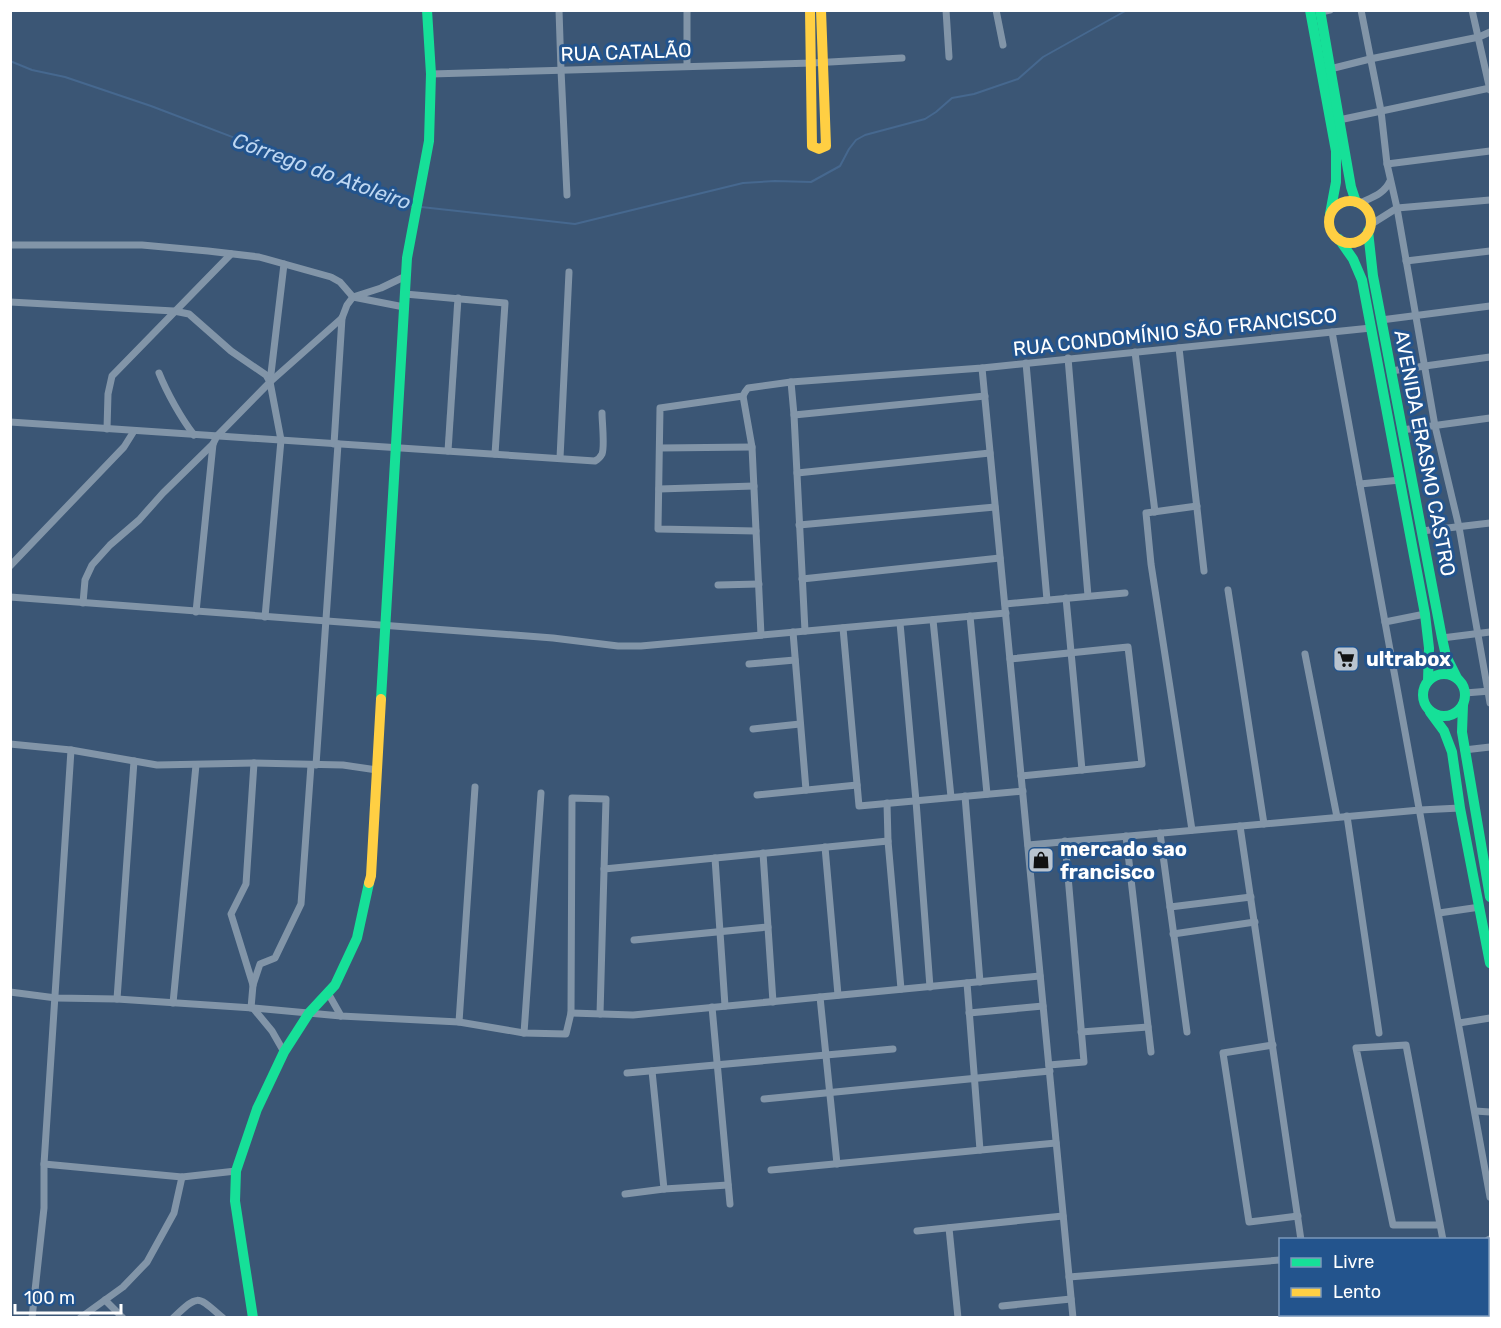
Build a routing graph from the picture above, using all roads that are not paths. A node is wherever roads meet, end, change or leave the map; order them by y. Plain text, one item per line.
1 (427, 10) edge
2 (559, 10) edge
3 (687, 10) edge
4 (810, 10) edge
5 (821, 10) edge
6 (946, 10) edge
7 (996, 10) edge
8 (1361, 10) edge
9 (1472, 10) edge
10 (1320, 11) edge
11 (1491, 32) edge
12 (1479, 36) junction
13 (1003, 45) dead end
14 (949, 57) dead end
15 (902, 58) dead end
16 (1370, 59) junction
17 (817, 62) junction
18 (687, 66) junction
19 (1330, 69) junction
20 (561, 70) junction
21 (431, 74) junction
22 (1490, 89) edge
23 (1381, 111) junction
24 (1339, 120) junction
25 (1491, 151) edge
26 (1387, 164) junction
27 (1390, 181) junction
28 (567, 195) dead end
29 (1491, 200) edge
30 (1358, 202) junction
31 (1397, 208) junction
32 (1330, 214) junction
33 (1369, 228) junction
34 (1339, 239) junction
35 (10, 245) edge
36 (208, 251) junction
37 (1491, 251) edge
38 (231, 254) junction
39 (1406, 261) junction
40 (284, 264) junction
41 (217, 267) junction
42 (569, 272) dead end
43 (406, 276) junction
44 (405, 294) junction
45 (353, 297) junction
46 (458, 298) junction
47 (10, 303) edge
48 (1491, 306) edge
49 (404, 307) junction
50 (174, 311) junction
51 (1416, 316) junction
52 (342, 318) junction
53 (1381, 320) junction
54 (1371, 328) junction
55 (1332, 332) junction
56 (1179, 348) junction
57 (1135, 352) junction
58 (1491, 357) edge
59 (1068, 358) junction
60 (1026, 363) junction
61 (1425, 366) junction
62 (982, 368) junction
63 (1391, 371) junction
64 (159, 373) dead end
65 (270, 382) junction
66 (791, 382) junction
67 (743, 396) junction
68 (985, 396) junction
69 (602, 413) dead end
70 (794, 415) junction
71 (1491, 417) edge
72 (10, 422) edge
73 (1435, 426) junction
74 (107, 429) junction
75 (134, 430) junction
76 (1402, 430) junction
77 (194, 435) junction
78 (217, 436) junction
79 (280, 440) junction
80 (213, 444) junction
81 (336, 444) junction
82 (752, 447) junction
83 (396, 448) junction
84 (660, 448) junction
85 (448, 451) junction
86 (990, 453) junction
87 (495, 454) junction
88 (560, 458) junction
89 (797, 473) junction
90 (1400, 480) junction
91 (1360, 484) junction
92 (754, 486) junction
93 (659, 489) junction
94 (1197, 506) junction
95 (995, 507) junction
96 (1155, 512) junction
97 (1491, 523) edge
98 (799, 525) junction
99 (1459, 526) junction
100 (756, 531) junction
101 (1422, 531) junction
102 (1000, 558) junction
103 (10, 566) edge
104 (1204, 571) dead end
105 (802, 579) junction
106 (759, 584) junction
107 (718, 585) dead end
108 (1228, 590) dead end
109 (1125, 592) dead end
110 (1088, 596) junction
111 (10, 597) edge
112 (1066, 598) junction
113 (1047, 600) junction
114 (83, 603) junction
115 (1005, 604) junction
116 (196, 612) junction
117 (1006, 613) junction
118 (1425, 614) junction
119 (970, 616) junction
120 (266, 617) junction
121 (933, 620) junction
122 (326, 622) junction
123 (1385, 622) junction
124 (900, 623) junction
125 (386, 627) junction
126 (843, 628) junction
127 (805, 631) junction
128 (793, 632) junction
129 (1491, 632) edge
130 (1478, 633) junction
131 (761, 635) junction
132 (1442, 638) junction
133 (1071, 653) junction
134 (1305, 654) dead end
135 (1010, 659) junction
136 (795, 660) junction
137 (749, 664) dead end
138 (1457, 678) junction
139 (1428, 681) junction
140 (1490, 691) edge
141 (1464, 699) junction
142 (1491, 703) edge
143 (1430, 711) junction
144 (800, 724) junction
145 (753, 729) dead end
146 (10, 744) edge
147 (1491, 747) edge
148 (71, 750) junction
149 (1464, 750) junction
150 (134, 761) junction
151 (254, 764) junction
152 (196, 765) junction
153 (314, 765) junction
154 (1082, 770) junction
155 (377, 771) junction
156 (1021, 776) junction
157 (857, 785) junction
158 (475, 787) dead end
159 (806, 790) junction
160 (1023, 791) junction
161 (541, 793) dead end
162 (987, 794) junction
163 (757, 795) dead end
164 (965, 796) junction
165 (951, 797) junction
166 (916, 801) junction
167 (887, 803) junction
168 (1460, 808) junction
169 (1420, 810) junction
170 (1347, 816) junction
171 (1336, 817) junction
172 (1264, 824) junction
173 (1240, 826) junction
174 (1192, 830) junction
175 (1160, 833) junction
176 (1126, 836) junction
177 (888, 841) junction
178 (1065, 841) junction
179 (1028, 845) junction
180 (825, 847) junction
181 (1486, 848) edge
182 (763, 853) junction
183 (715, 858) junction
184 (604, 869) junction
185 (1251, 897) junction
186 (1491, 897) edge
187 (1170, 907) junction
188 (1480, 907) junction
189 (1438, 913) junction
190 (1255, 922) junction
191 (768, 927) junction
192 (720, 932) junction
193 (1173, 934) junction
194 (634, 940) dead end
195 (1491, 963) edge
196 (1040, 976) junction
197 (980, 982) junction
198 (967, 983) junction
199 (253, 985) junction
200 (930, 987) junction
201 (901, 989) junction
202 (10, 992) edge
203 (328, 993) junction
204 (837, 995) junction
205 (820, 997) junction
206 (56, 998) junction
207 (117, 999) junction
208 (773, 1002) junction
209 (173, 1003) junction
210 (725, 1006) junction
211 (1043, 1006) junction
212 (712, 1007) junction
213 (252, 1008) junction
214 (309, 1013) junction
215 (571, 1013) junction
216 (969, 1013) junction
217 (600, 1014) junction
218 (341, 1016) junction
219 (1491, 1018) edge
220 (459, 1022) junction
221 (1459, 1023) junction
222 (1148, 1027) junction
223 (1081, 1032) junction
224 (1187, 1032) dead end
225 (524, 1033) junction
226 (1379, 1033) dead end
227 (1273, 1045) junction
228 (893, 1049) dead end
229 (284, 1052) junction
230 (1151, 1052) dead end
231 (826, 1054) junction
232 (716, 1065) junction
233 (1049, 1068) junction
234 (652, 1071) junction
235 (627, 1073) dead end
236 (974, 1078) junction
237 (830, 1092) junction
238 (764, 1098) dead end
239 (1475, 1112) junction
240 (1491, 1112) edge
241 (1056, 1143) junction
242 (980, 1150) junction
243 (45, 1164) junction
244 (837, 1164) junction
245 (771, 1170) dead end
246 (236, 1172) junction
247 (182, 1177) junction
248 (728, 1185) junction
249 (664, 1190) junction
250 (625, 1194) dead end
251 (1491, 1197) edge
252 (730, 1204) dead end
253 (1063, 1216) junction
254 (1298, 1216) junction
255 (1440, 1225) junction
256 (949, 1228) junction
257 (917, 1231) dead end
258 (1301, 1238) edge
259 (1443, 1238) edge
260 (1279, 1260) edge
261 (1069, 1277) junction
262 (1071, 1299) junction
263 (105, 1300) junction
264 (1002, 1306) dead end
265 (32, 1317) edge
266 (80, 1317) edge
267 (123, 1317) edge
268 (173, 1317) edge
269 (223, 1317) edge
270 (253, 1317) edge
271 (958, 1317) edge
272 (1073, 1317) edge

1 - 21 main road
2 - 20 street
3 - 18 street
4 - 17 main road
5 - 17 main road
6 - 14 street
7 - 13 street
8 - 16 street
9 - 12 street
10 - 19 main road
10 - 32 main road
11 - 12 street
12 - 16 street
12 - 22 street
15 - 17 street, RUA CATALÃO
16 - 19 street
16 - 23 street
17 - 17 main road
17 - 18 street, RUA CATALÃO
18 - 20 street, RUA CATALÃO
19 - 24 main road
20 - 21 street, RUA CATALÃO
20 - 28 street
21 - 43 main road
22 - 23 street
23 - 24 street
23 - 26 street
24 - 30 main road
25 - 26 street
26 - 27 street
27 - 30 street
27 - 31 street
29 - 31 street
30 - 32 main road
30 - 33 main road
31 - 33 street
31 - 39 street
32 - 34 main road
33 - 34 main road
33 - 53 main road, AVENIDA ERASMO CASTRO
34 - 54 main road, AVENIDA ERASMO CASTRO
35 - 36 street
36 - 38 street
36 - 41 street
37 - 39 street
38 - 40 street
38 - 41 street
39 - 51 street
40 - 45 street
40 - 65 street
41 - 50 street
42 - 88 street
43 - 44 main road
43 - 45 street
44 - 46 street
44 - 49 main road
45 - 49 street
45 - 52 street
46 - 85 street
46 - 87 street
47 - 50 street
48 - 51 street
49 - 83 main road
50 - 65 street
50 - 74 street
51 - 53 street
51 - 61 street
52 - 65 street
52 - 81 street
53 - 63 main road, AVENIDA ERASMO CASTRO
54 - 55 street, RUA CONDOMÍNIO SÃO FRANCISCO
54 - 90 main road, AVENIDA ERASMO CASTRO
55 - 56 street, RUA CONDOMÍNIO SÃO FRANCISCO
55 - 91 street
56 - 57 street, RUA CONDOMÍNIO SÃO FRANCISCO
56 - 94 street
57 - 59 street, RUA CONDOMÍNIO SÃO FRANCISCO
57 - 96 street
58 - 61 street
59 - 60 street, RUA CONDOMÍNIO SÃO FRANCISCO
59 - 110 street
60 - 62 street, RUA CONDOMÍNIO SÃO FRANCISCO
60 - 113 street
61 - 63 street
61 - 73 street
62 - 66 street, RUA CONDOMÍNIO SÃO FRANCISCO
62 - 68 street
63 - 76 main road, AVENIDA ERASMO CASTRO
64 - 77 street
65 - 78 street
65 - 79 street
66 - 67 street, RUA CONDOMÍNIO SÃO FRANCISCO
66 - 70 street
67 - 82 street
67 - 84 street, RUA CONDOMÍNIO SÃO FRANCISCO
68 - 70 street
68 - 86 street
69 - 88 street
70 - 89 street
71 - 73 street
72 - 74 street
73 - 76 street
73 - 99 street
74 - 75 street
75 - 77 street
75 - 103 street
76 - 101 main road, AVENIDA ERASMO CASTRO
77 - 78 street
78 - 79 street
78 - 80 street
79 - 81 street
79 - 120 street
80 - 114 street
80 - 116 street
81 - 83 street
81 - 122 street
82 - 84 street
82 - 92 street
83 - 85 street
83 - 125 main road
84 - 93 street
85 - 87 street
86 - 89 street
86 - 95 street
87 - 88 street
89 - 98 street
90 - 91 street
90 - 118 main road, AVENIDA ERASMO CASTRO
91 - 123 street
92 - 93 street
92 - 100 street
93 - 100 street
94 - 96 street
94 - 104 street
95 - 98 street
95 - 102 street
96 - 174 street
97 - 99 street
98 - 105 street
99 - 101 street
99 - 130 street
100 - 106 street
101 - 132 main road, AVENIDA ERASMO CASTRO
102 - 105 street
102 - 115 street
105 - 127 street
106 - 107 street
106 - 131 street
108 - 172 street
109 - 110 street
110 - 112 street
111 - 114 street
112 - 113 street
112 - 133 street
113 - 115 street
114 - 116 street
115 - 117 street
116 - 120 street
117 - 119 street
117 - 135 street
118 - 123 street
118 - 139 main road, AVENIDA ERASMO CASTRO
119 - 121 street
119 - 162 street
120 - 122 street
121 - 124 street
121 - 165 street
122 - 125 street
122 - 153 street
123 - 169 street
124 - 126 street
124 - 166 street
125 - 131 street
125 - 155 main road
126 - 127 street
126 - 157 street
127 - 128 street
128 - 131 street
128 - 136 street
129 - 130 street
130 - 132 street
130 - 140 street
132 - 138 main road, AVENIDA ERASMO CASTRO
133 - 135 street
133 - 154 street
133 - 154 street
134 - 171 street
135 - 156 street
136 - 137 street
136 - 144 street
138 - 139 main road
138 - 141 main road
139 - 143 main road
140 - 141 street
140 - 142 street
141 - 143 main road
141 - 149 main road
143 - 168 main road
144 - 145 street
144 - 159 street
146 - 148 street
147 - 149 street
148 - 150 street
148 - 206 street
149 - 181 main road
150 - 152 street
150 - 207 street
151 - 152 street
151 - 153 street
151 - 199 street
152 - 209 street
153 - 155 street
153 - 199 street
154 - 156 street
155 - 203 main road
156 - 160 street
157 - 159 street
157 - 167 street
158 - 220 street
159 - 163 street
160 - 162 street
160 - 179 street
161 - 225 street
162 - 164 street
164 - 165 street
164 - 197 street
165 - 166 street
166 - 167 street
166 - 200 street
167 - 177 street
168 - 169 street
168 - 188 main road
169 - 170 street
169 - 189 street
170 - 171 street
170 - 226 street
171 - 172 street
172 - 173 street
173 - 174 street
173 - 185 street
174 - 175 street
175 - 176 street
175 - 187 street
176 - 178 street
176 - 222 street
177 - 180 street
177 - 201 street
178 - 179 street
178 - 223 street
179 - 196 street
180 - 182 street
180 - 204 street
181 - 186 main road
182 - 183 street
182 - 191 street
183 - 184 street
183 - 192 street
184 - 215 street
184 - 217 street
185 - 187 street
185 - 190 street
187 - 193 street
188 - 189 street
188 - 195 main road
189 - 221 street
190 - 193 street
190 - 227 street
191 - 192 street
191 - 208 street
192 - 194 street
192 - 210 street
193 - 224 street
196 - 197 street
196 - 211 street
197 - 198 street
198 - 200 street
198 - 216 street
199 - 213 street
200 - 201 street
201 - 204 street
202 - 206 street
203 - 214 main road
203 - 218 street
204 - 205 street
205 - 208 street
205 - 231 street
206 - 207 street
206 - 243 street
207 - 209 street
208 - 210 street
209 - 213 street
210 - 212 street
211 - 216 street
211 - 233 street
212 - 217 street
212 - 232 street
213 - 214 street
213 - 229 street
214 - 218 street
214 - 229 main road
215 - 217 street
215 - 225 street
216 - 236 street
218 - 220 street
219 - 221 street
220 - 225 street
221 - 239 street
222 - 223 street
222 - 230 street
223 - 233 street
227 - 254 street
227 - 254 street
228 - 231 street
229 - 246 main road
231 - 232 street
231 - 237 street
232 - 234 street
232 - 248 street
233 - 236 street
233 - 241 street
234 - 235 street
234 - 249 street
236 - 237 street
236 - 242 street
237 - 238 street
237 - 244 street
239 - 240 street
239 - 251 street
241 - 242 street
241 - 253 street
242 - 244 street
243 - 247 street
243 - 265 street
244 - 245 street
246 - 247 street
246 - 270 main road
247 - 263 street
248 - 249 street
248 - 252 street
249 - 250 street
253 - 256 street
253 - 261 street
254 - 258 street
255 - 255 street
255 - 259 street
256 - 257 street
256 - 271 street
260 - 261 street
261 - 262 street
262 - 264 street
262 - 272 street
263 - 266 street
263 - 267 street
268 - 269 street

